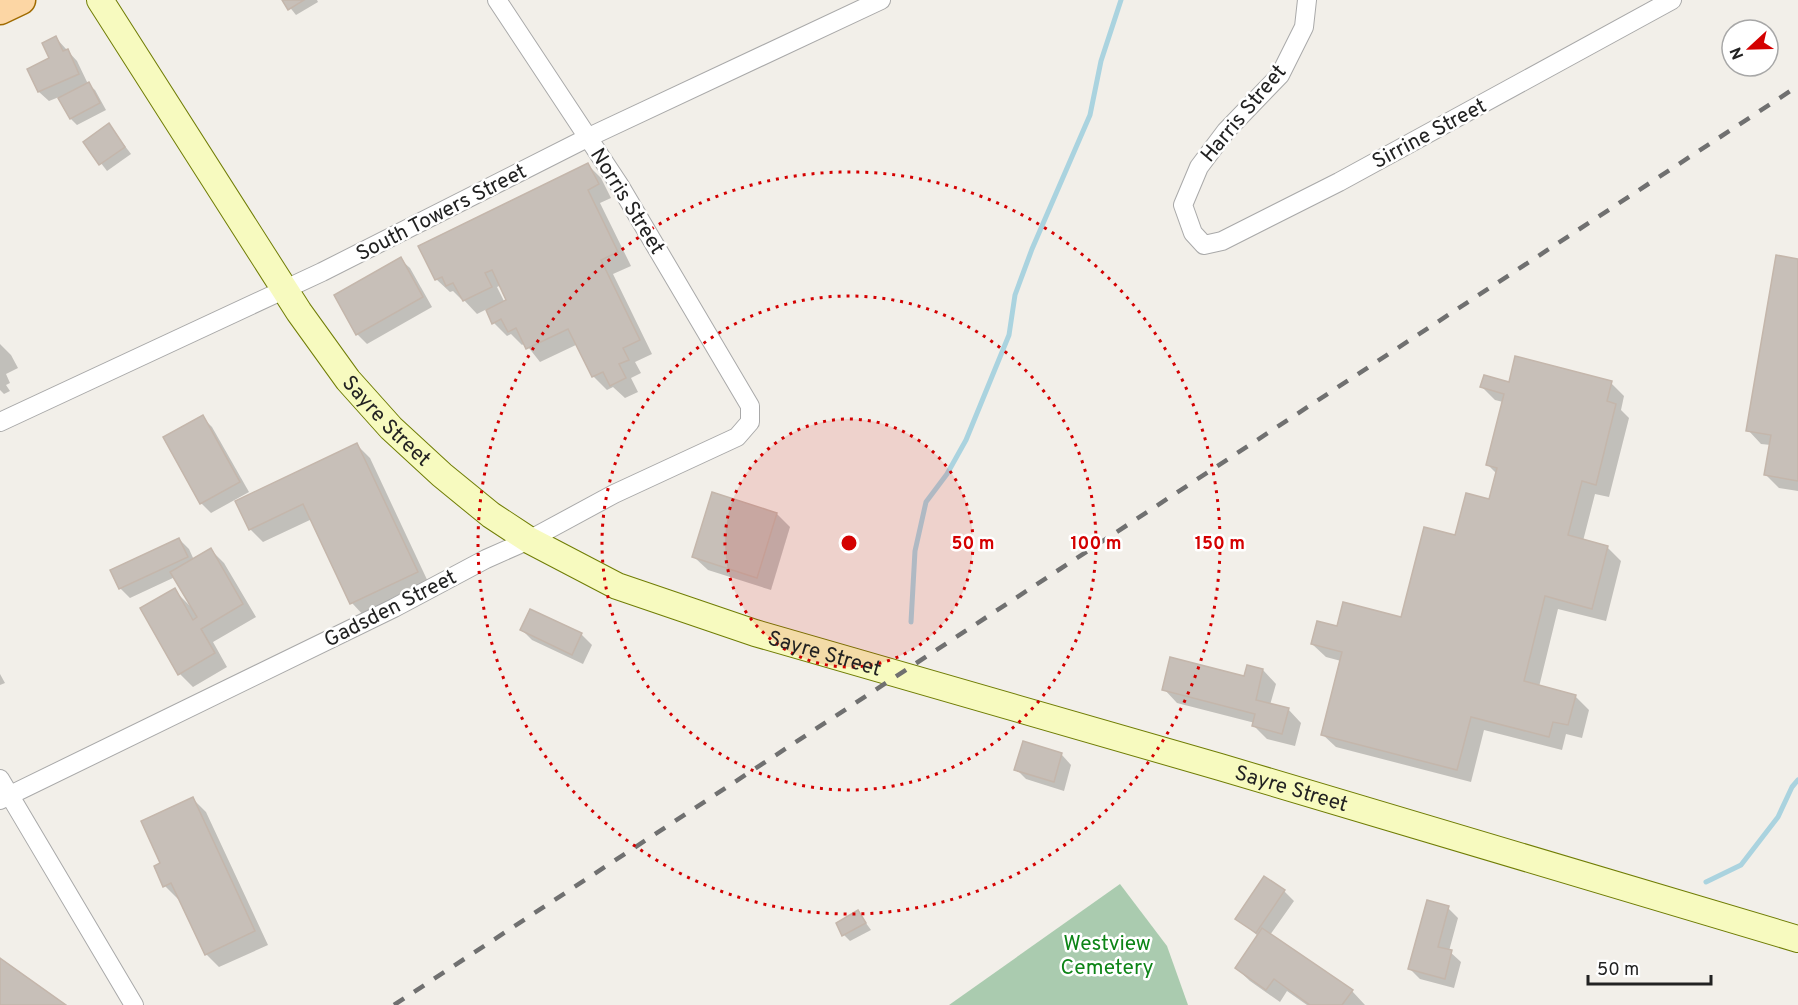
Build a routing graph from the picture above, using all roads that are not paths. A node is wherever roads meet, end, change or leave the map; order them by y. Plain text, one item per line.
1 (21, 0) edge
2 (100, 0) edge
3 (498, 0) edge
4 (881, 0) edge
5 (1307, 0) edge
6 (1672, 0) edge
7 (0, 10) edge
8 (589, 137) junction
9 (1190, 225) joint
10 (285, 290) junction
11 (750, 406) joint
12 (0, 423) edge
13 (530, 540) junction
14 (3, 791) edge
15 (1798, 939) edge
16 (134, 1005) edge

1 - 7 main road
2 - 10 main road, Sayre Street
3 - 8 street, Norris Street
4 - 8 street, South Towers Street
5 - 9 street, Harris Street
6 - 9 street, Sirrine Street
8 - 10 street, South Towers Street
8 - 11 street, Norris Street
10 - 12 street, South Towers Street
10 - 13 main road, Sayre Street
11 - 13 street, Gadsden Street
13 - 14 street, Gadsden Street
13 - 15 main road, Sayre Street
14 - 16 street

